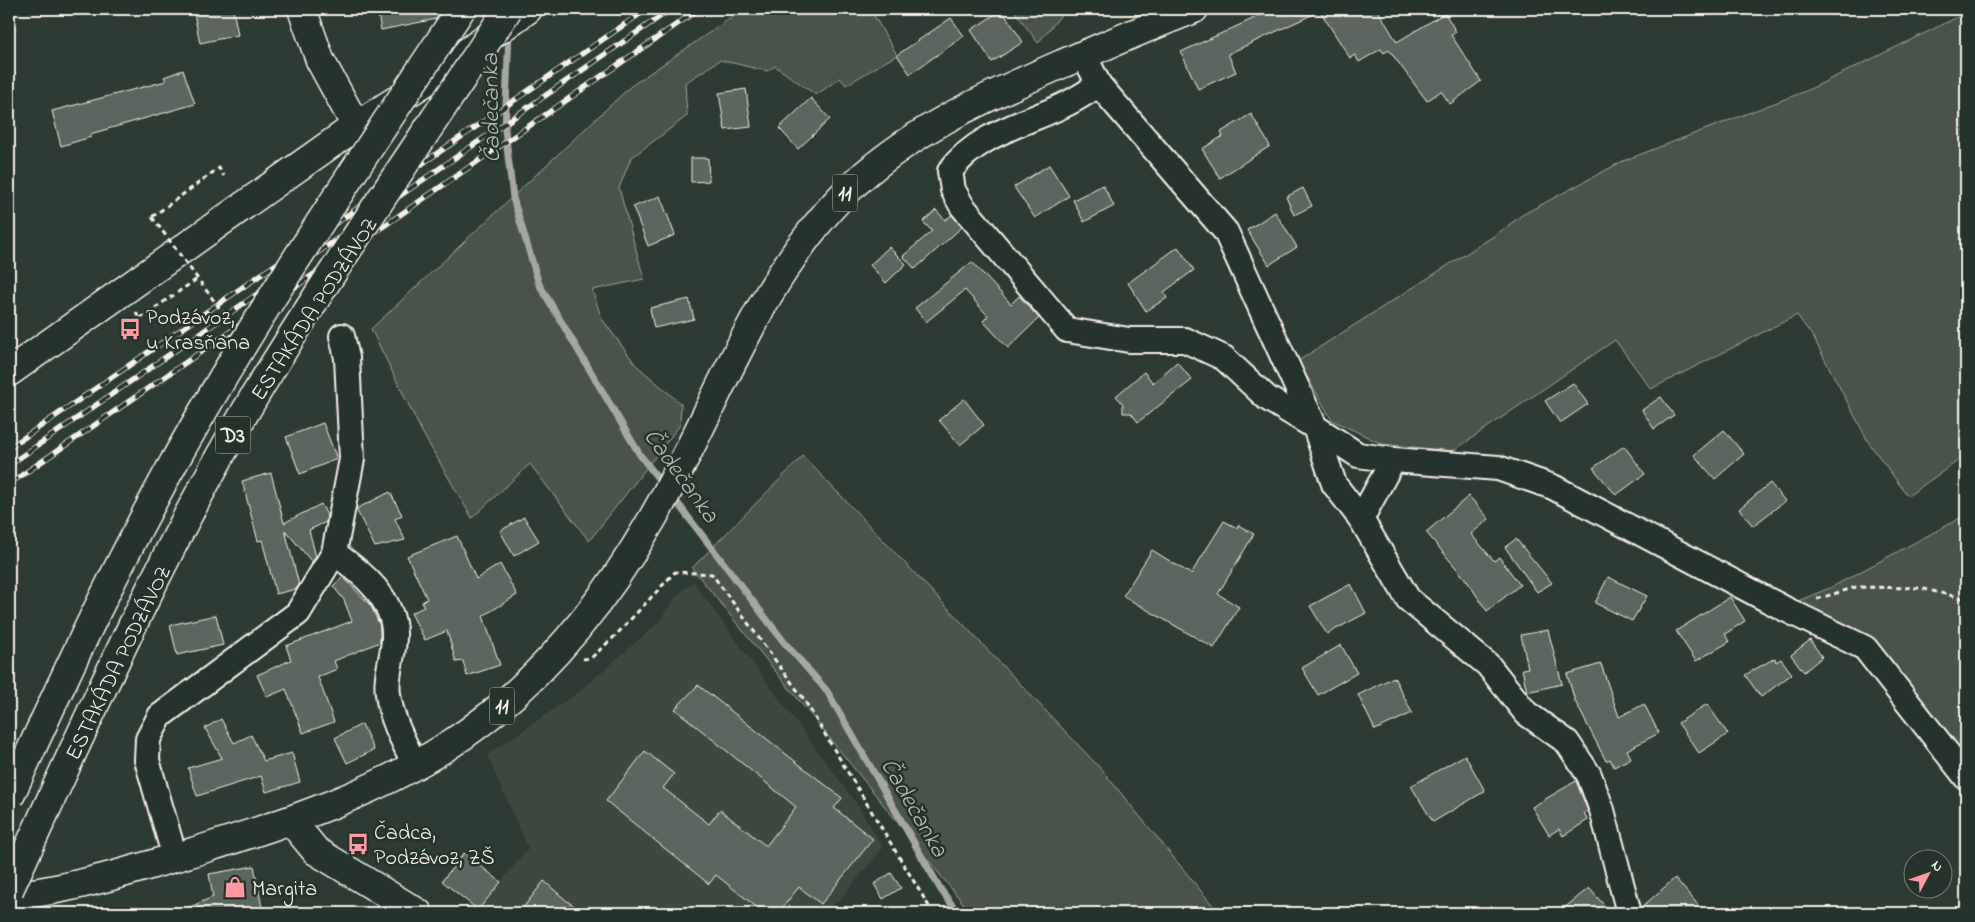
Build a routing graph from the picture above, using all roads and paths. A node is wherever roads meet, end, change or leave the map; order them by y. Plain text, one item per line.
1 (302, 9) edge
2 (461, 9) edge
3 (1194, 9) edge
4 (519, 10) edge
5 (1084, 55) junction
6 (1099, 85) junction
7 (356, 126) junction
8 (224, 176) dead end
9 (197, 278) junction
10 (136, 310) dead end
11 (233, 327) dead end
12 (342, 336) dead end
13 (9, 372) edge
14 (1315, 427) junction
15 (1393, 460) junction
16 (1361, 519) junction
17 (334, 553) junction
18 (1966, 598) edge
19 (1785, 609) junction
20 (546, 665) junction
21 (415, 765) junction
22 (1966, 777) edge
23 (9, 798) edge
24 (290, 821) junction
25 (175, 858) junction
26 (9, 890) edge
27 (9, 896) edge
28 (418, 913) edge
29 (934, 913) edge
30 (1629, 913) edge

1 - 7 main road
2 - 23 main road, ESTAKÁDA PODZÁVOZ / D3, bridge
3 - 5 main road, 11
4 - 7 main road, bridge
4 - 26 main road, ESTAKÁDA PODZÁVOZ / D3, bridge
5 - 6 street
5 - 20 main road, 11
6 - 14 street
6 - 14 street
7 - 13 main road
8 - 9 path, bridge
9 - 10 path
9 - 11 path, bridge
12 - 17 street
14 - 15 street
14 - 16 street
15 - 16 street
15 - 19 street
16 - 30 street
17 - 21 street
17 - 25 street
18 - 19 path
19 - 22 street
20 - 21 main road, 11
20 - 29 path
21 - 24 main road, 11
24 - 25 main road, 11
24 - 28 main road
25 - 27 main road, 11

